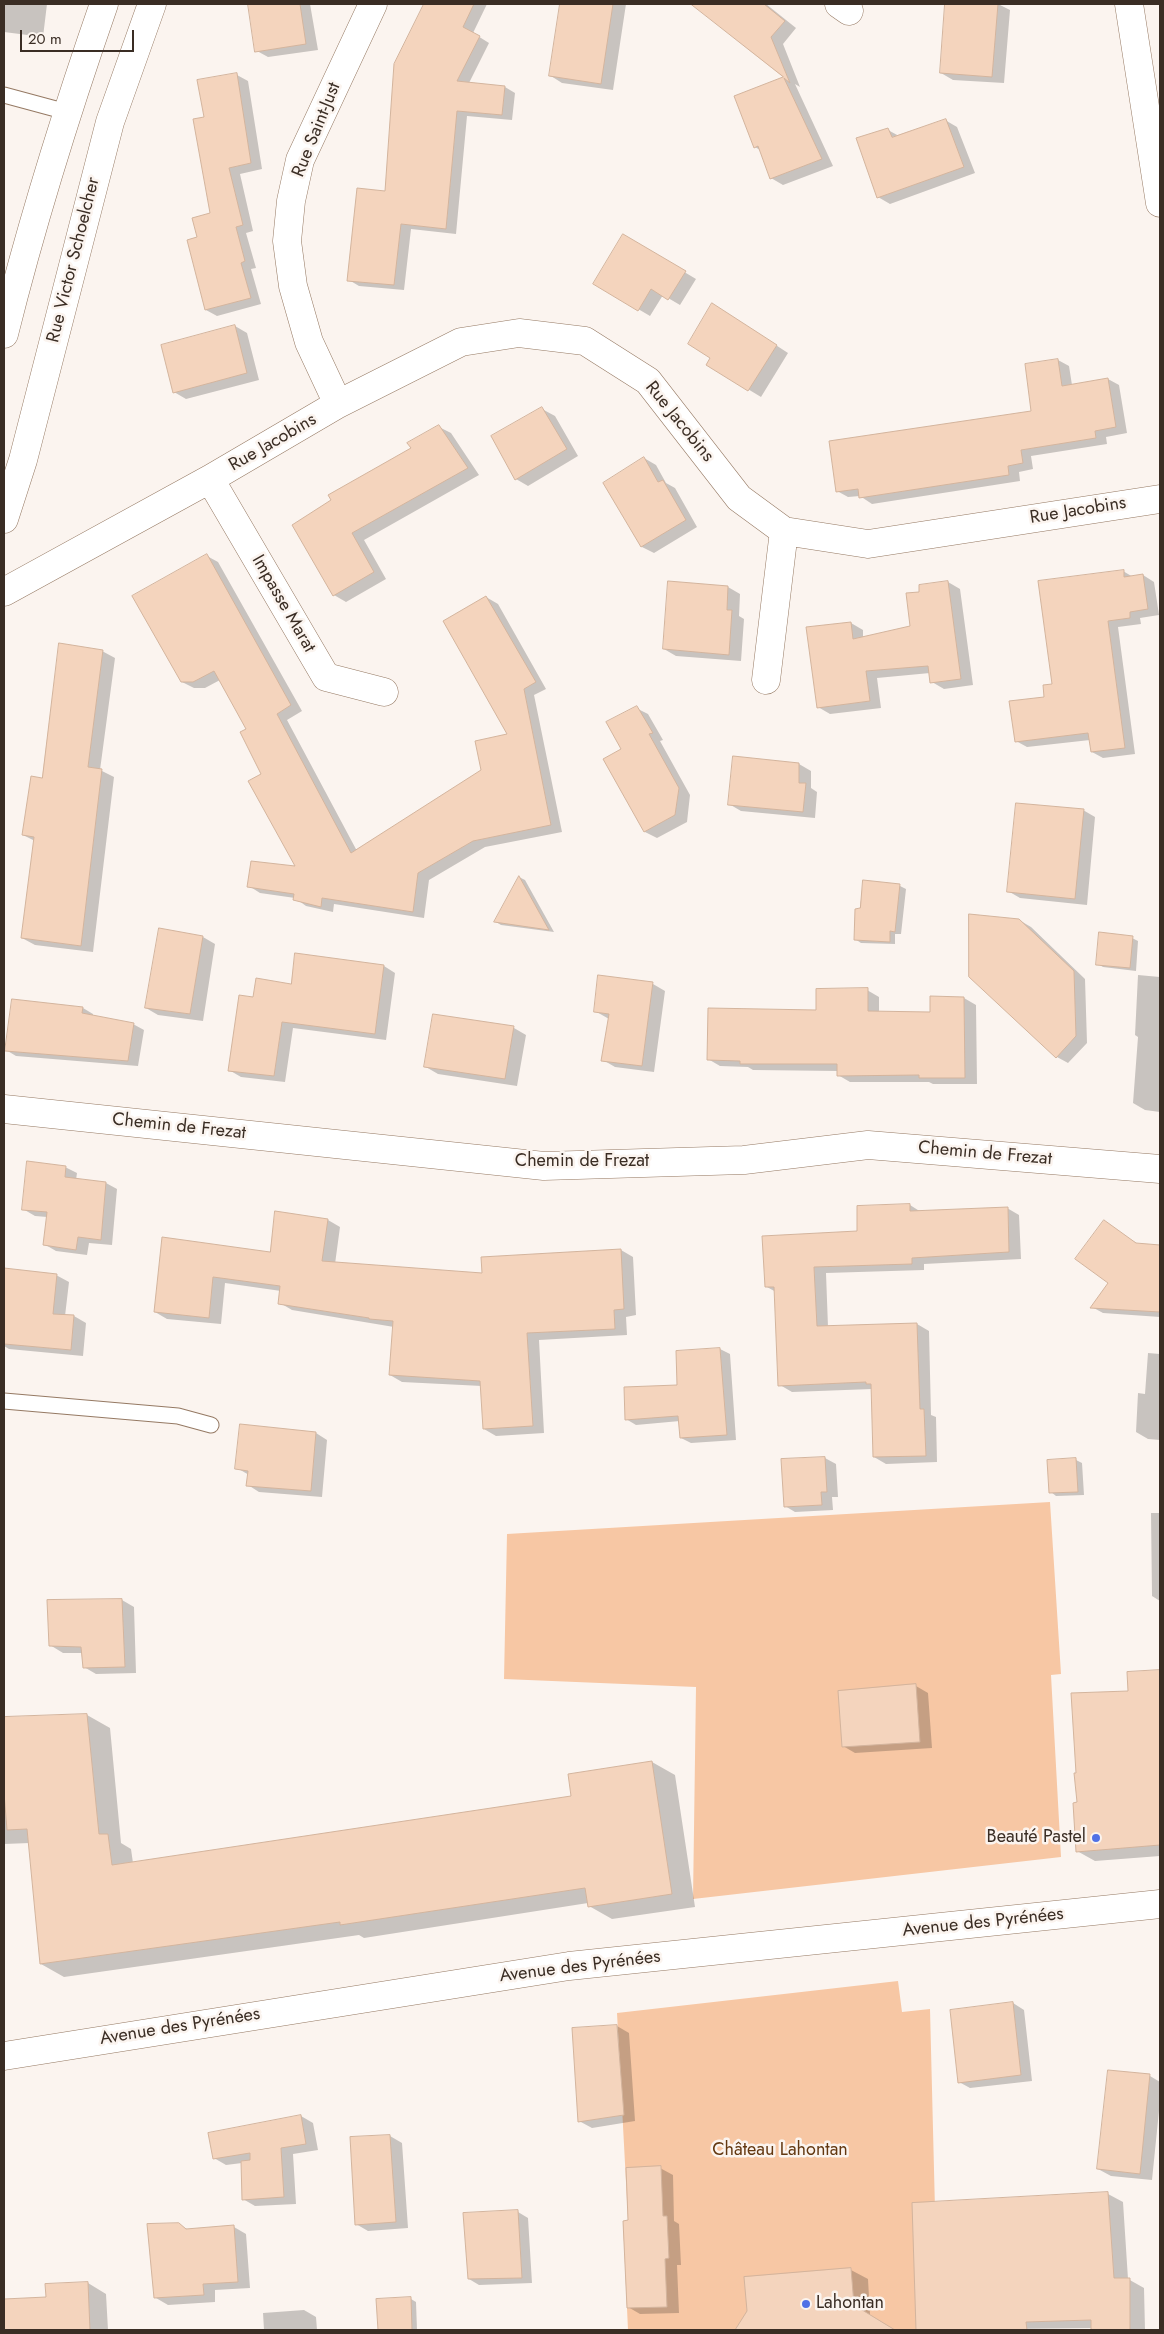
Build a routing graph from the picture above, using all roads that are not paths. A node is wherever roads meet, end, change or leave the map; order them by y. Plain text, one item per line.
1 (104, 4) edge
2 (152, 4) edge
3 (373, 4) edge
4 (1129, 4) edge
5 (4, 95) edge
6 (67, 112) junction
7 (1160, 203) edge
8 (4, 334) edge
9 (338, 404) junction
10 (210, 479) junction
11 (1160, 499) edge
12 (4, 519) edge
13 (784, 531) junction
14 (4, 592) edge
15 (766, 680) dead end
16 (384, 692) dead end
17 (4, 1109) edge
18 (1160, 1169) edge
19 (4, 1401) edge
20 (211, 1425) dead end
21 (1160, 1904) edge
22 (4, 2051) edge

1 - 6 street
2 - 12 street, Rue Victor Schoelcher
3 - 9 street, Rue Saint-Just
4 - 7 street
5 - 6 lane
6 - 8 street
9 - 10 street, Rue Jacobins
9 - 13 street, Rue Jacobins
10 - 14 street, Rue Jacobins
10 - 16 street, Impasse Marat
11 - 13 street, Rue Jacobins
13 - 15 street
17 - 18 street, Chemin de Frezat
19 - 20 lane
21 - 22 street, Avenue des Pyrénées

